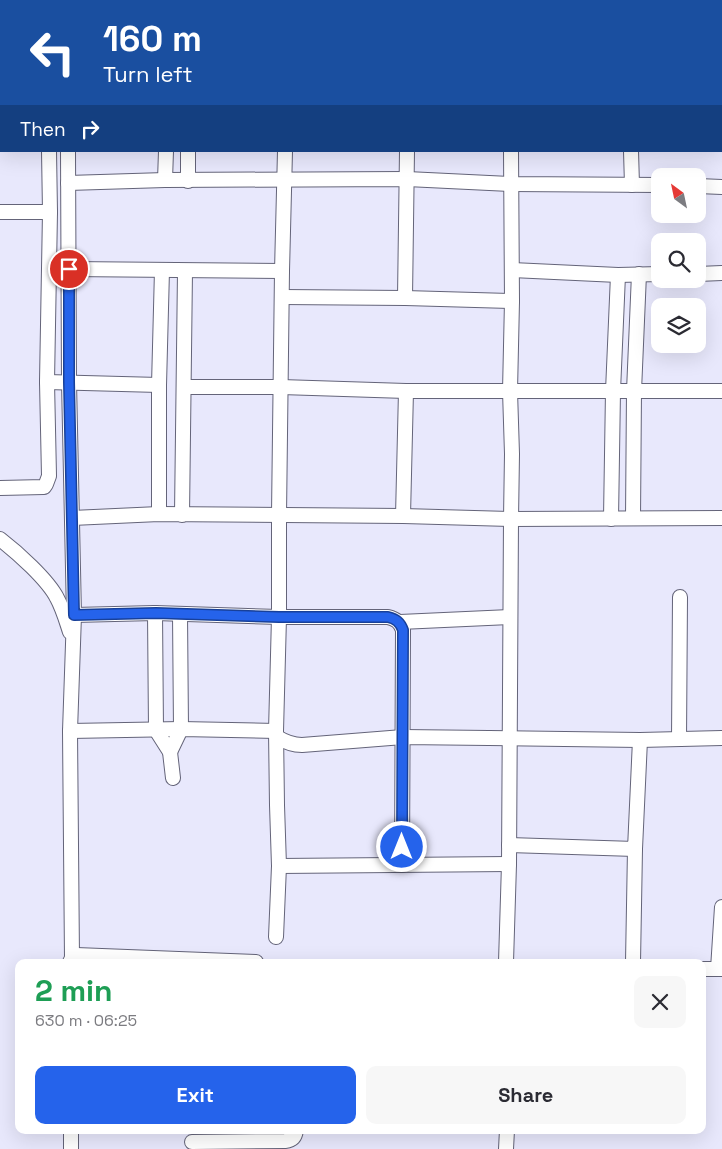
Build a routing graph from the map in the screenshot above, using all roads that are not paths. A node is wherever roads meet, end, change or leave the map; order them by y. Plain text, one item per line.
1 (49, 152) edge
2 (68, 152) edge
3 (166, 152) edge
4 (188, 152) edge
5 (285, 152) edge
6 (407, 152) edge
7 (511, 152) edge
8 (631, 152) edge
9 (285, 179) junction
10 (166, 180) junction
11 (407, 180) junction
12 (188, 181) junction
13 (68, 183) junction
14 (510, 184) junction
15 (632, 185) junction
16 (651, 185) edge
17 (706, 186) edge
18 (722, 187) edge
19 (0, 212) edge
20 (50, 212) junction
21 (69, 269) junction
22 (162, 270) junction
23 (512, 270) junction
24 (185, 271) junction
25 (282, 271) junction
26 (722, 273) edge
27 (639, 274) junction
28 (651, 274) edge
29 (706, 274) edge
30 (618, 275) junction
31 (282, 296) junction
32 (406, 298) junction
33 (512, 301) junction
34 (47, 382) junction
35 (69, 382) junction
36 (160, 385) junction
37 (183, 386) junction
38 (281, 387) junction
39 (406, 391) junction
40 (510, 391) junction
41 (613, 391) junction
42 (634, 391) junction
43 (722, 391) edge
44 (0, 488) edge
45 (159, 514) junction
46 (182, 515) junction
47 (279, 515) junction
48 (403, 516) junction
49 (72, 518) junction
50 (511, 518) junction
51 (611, 518) junction
52 (633, 518) junction
53 (722, 518) edge
54 (0, 539) edge
55 (680, 597) dead end
56 (156, 613) junction
57 (180, 614) junction
58 (74, 615) junction
59 (279, 617) junction
60 (510, 617) junction
61 (400, 622) junction
62 (72, 639) junction
63 (156, 730) junction
64 (181, 730) junction
65 (70, 731) junction
66 (276, 734) junction
67 (403, 737) junction
68 (509, 738) junction
69 (722, 738) edge
70 (679, 739) junction
71 (640, 740) junction
72 (170, 752) junction
73 (173, 778) dead end
74 (509, 846) junction
75 (635, 849) junction
76 (509, 864) junction
77 (402, 865) junction
78 (279, 866) junction
79 (722, 907) edge
80 (276, 937) dead end
81 (71, 959) edge
82 (72, 959) edge
83 (179, 959) edge
84 (506, 959) edge
85 (633, 959) edge
86 (706, 969) edge
87 (720, 969) edge
88 (72, 1134) edge
89 (295, 1134) edge
90 (506, 1134) edge
91 (192, 1142) dead end
92 (71, 1149) edge
93 (506, 1149) edge

1 - 20 street
2 - 13 street
3 - 10 street
4 - 12 street
5 - 9 street
6 - 11 street
7 - 14 street
8 - 15 street
9 - 11 street
9 - 12 street
9 - 25 street
10 - 12 street
10 - 13 street
11 - 14 street
11 - 32 street
13 - 21 street
14 - 15 street
14 - 23 street
15 - 16 street
17 - 18 street
19 - 20 street
20 - 34 street
21 - 22 street
21 - 35 street
22 - 24 street
22 - 36 street
23 - 30 street
23 - 33 street
24 - 25 street
24 - 37 street
25 - 31 street
26 - 29 street
27 - 28 street
27 - 30 street
27 - 42 street
30 - 41 street
31 - 32 street
31 - 38 street
32 - 33 street
33 - 40 street
34 - 35 street
34 - 44 street
35 - 36 street
35 - 49 street
36 - 37 street
36 - 37 street
36 - 45 street
37 - 38 street
37 - 46 street
38 - 39 street
38 - 47 street
39 - 40 street
39 - 48 street
40 - 41 street
40 - 50 street
41 - 42 street
41 - 51 street
42 - 43 street
42 - 52 street
45 - 46 street
45 - 49 street
46 - 47 street
47 - 48 street
47 - 59 street
48 - 50 street
49 - 58 street
50 - 51 street
50 - 60 street
51 - 52 street
52 - 53 street
54 - 62 street
55 - 70 street
56 - 57 street
56 - 58 street
56 - 63 street
57 - 59 street
57 - 64 street
58 - 62 street
59 - 61 street
59 - 66 street
60 - 61 street
60 - 68 street
61 - 67 street
62 - 65 street
63 - 64 street
63 - 65 street
63 - 72 street
64 - 66 street
64 - 72 street
65 - 81 street
66 - 67 street
66 - 78 street
67 - 68 street
67 - 77 street
68 - 71 street
68 - 74 street
69 - 70 street
70 - 71 street
71 - 75 street
72 - 73 street
74 - 75 street
74 - 76 street
75 - 85 street
76 - 77 street
76 - 84 street
77 - 78 street
78 - 80 street
79 - 87 street
82 - 83 street
86 - 87 street
88 - 92 street
89 - 91 street
90 - 93 street

